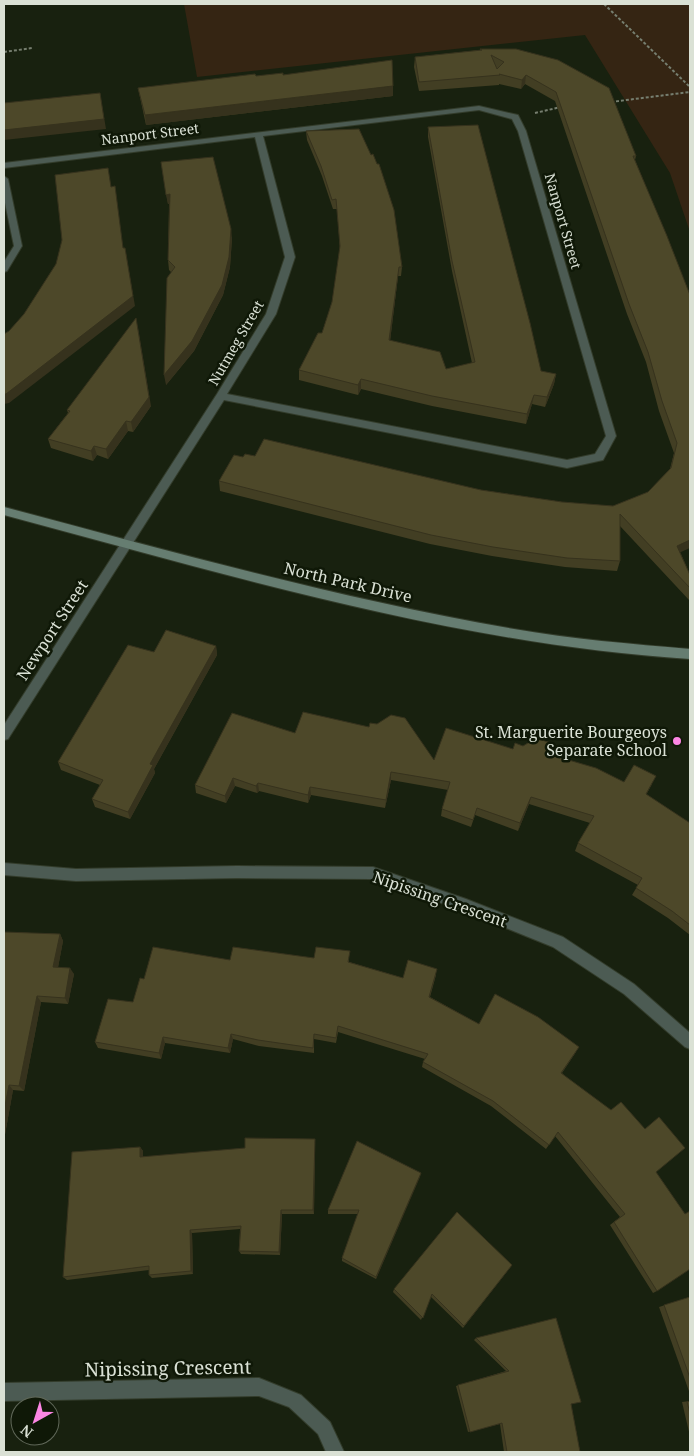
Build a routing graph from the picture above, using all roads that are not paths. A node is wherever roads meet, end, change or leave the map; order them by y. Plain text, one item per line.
1 (259, 136) junction
2 (4, 165) edge
3 (4, 179) edge
4 (4, 268) edge
5 (222, 396) junction
6 (4, 511) edge
7 (128, 543) junction
8 (690, 654) edge
9 (4, 735) edge
10 (4, 869) edge
11 (690, 1042) edge
12 (4, 1392) edge
13 (335, 1452) edge

1 - 2 street, Nanport Street
1 - 5 street, Nutmeg Street
1 - 5 street, Nanport Street
3 - 4 street
5 - 7 street, Nutmeg Street
6 - 7 main road, North Park Drive
7 - 8 main road, North Park Drive
7 - 9 street, Newport Street
10 - 11 street, Nipissing Crescent
12 - 13 street, Nipissing Crescent

